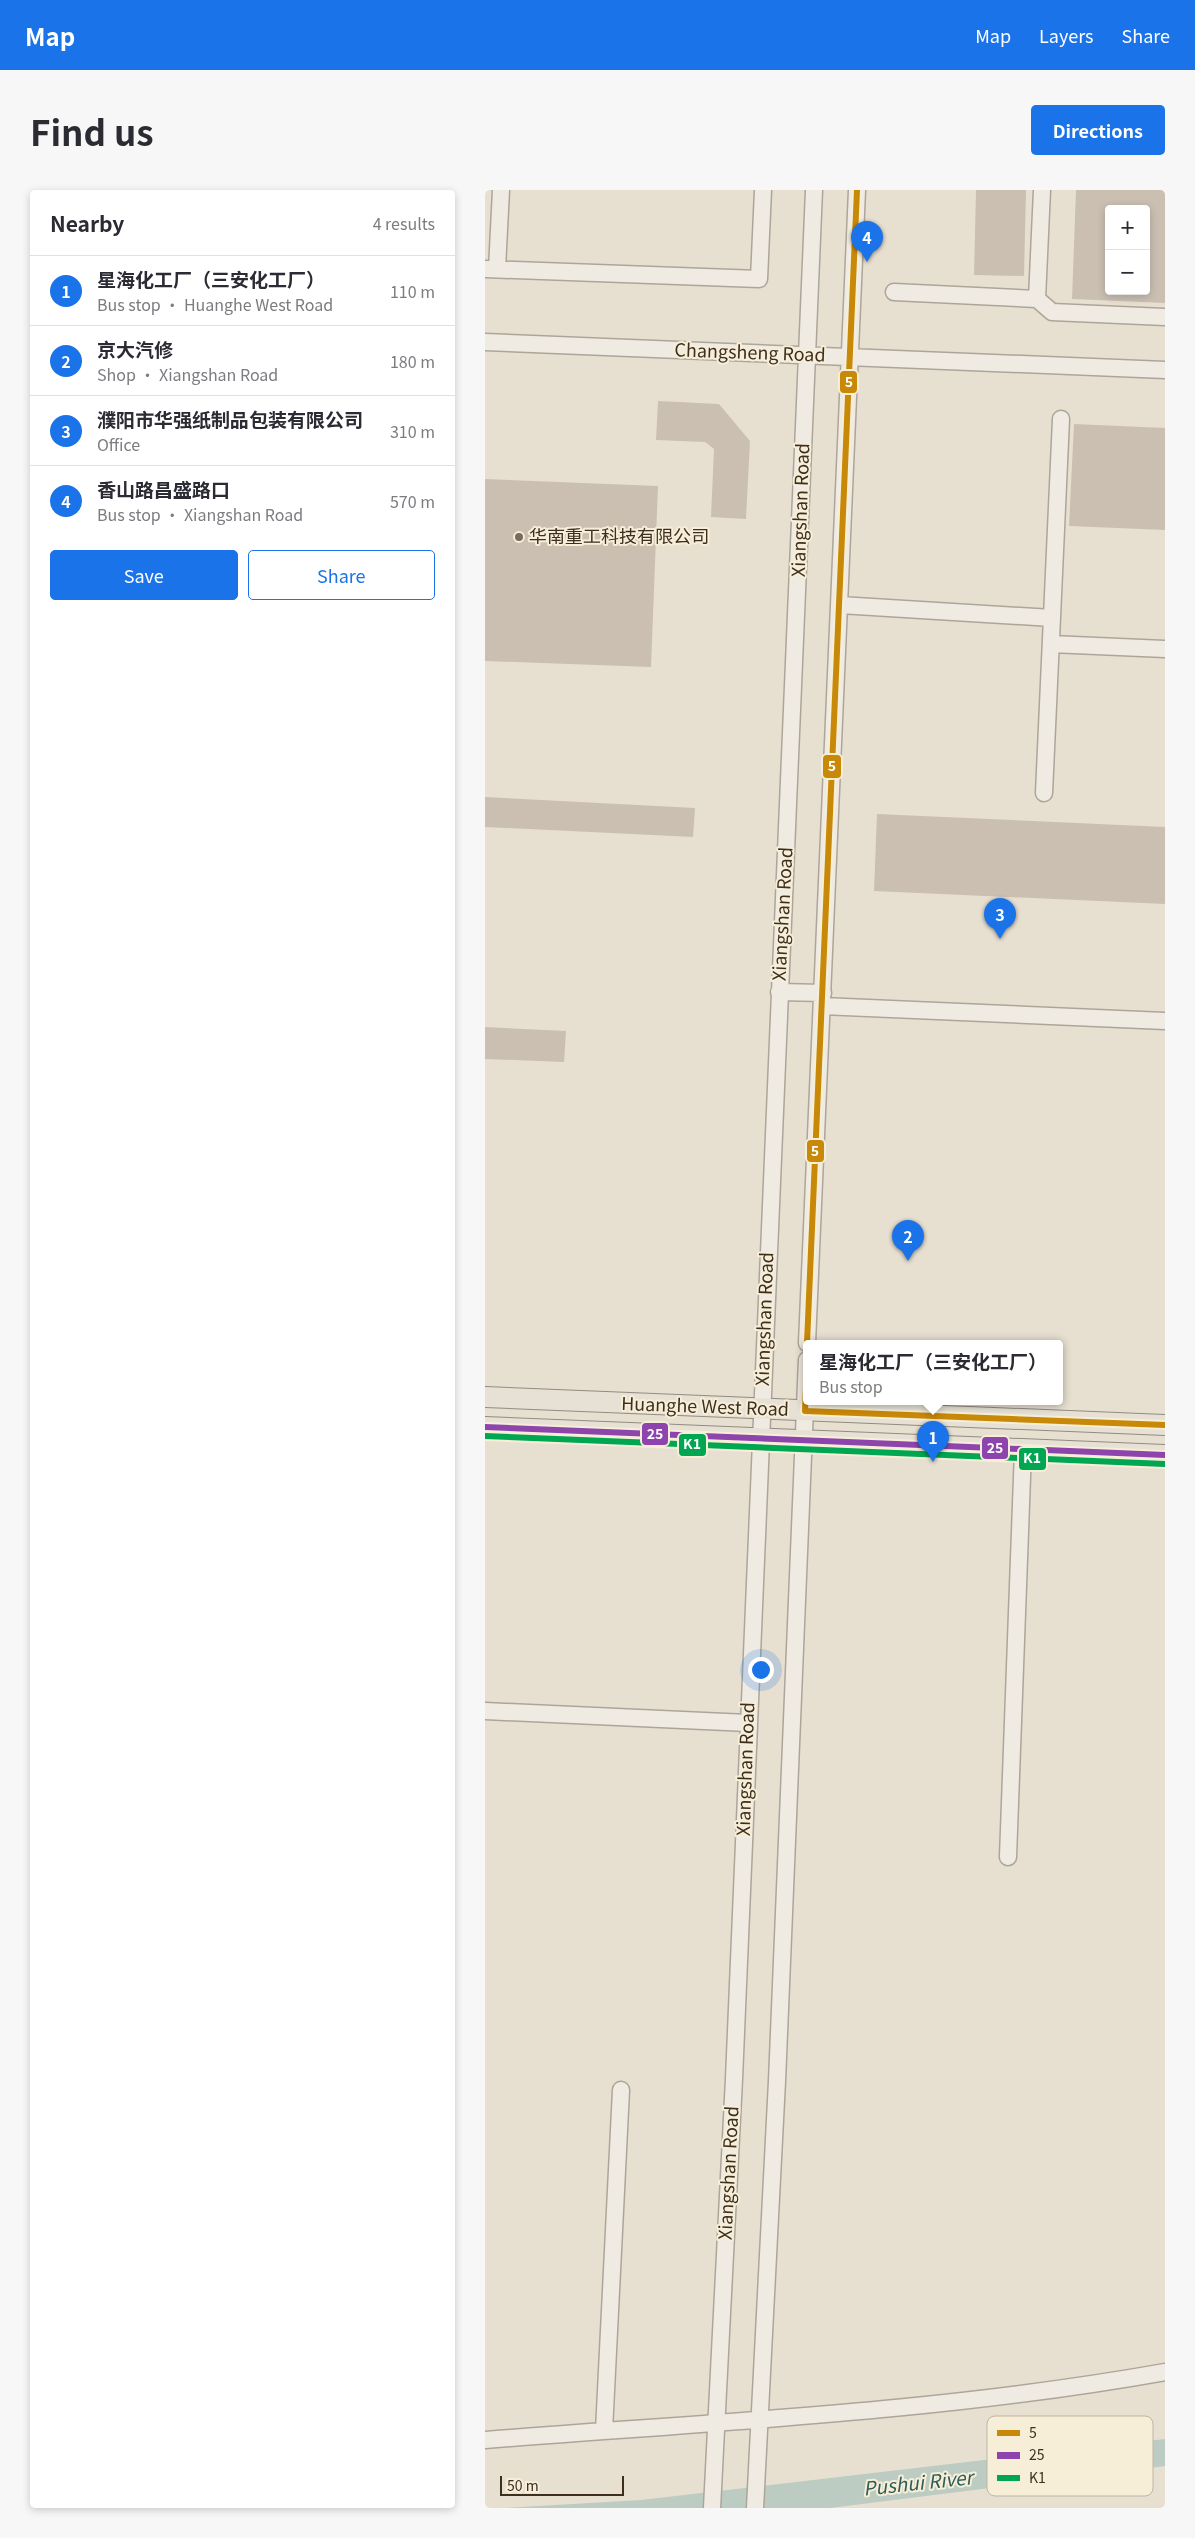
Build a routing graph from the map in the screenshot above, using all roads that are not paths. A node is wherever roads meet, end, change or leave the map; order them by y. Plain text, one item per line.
1 (501, 190) edge
2 (763, 190) edge
3 (814, 190) edge
4 (857, 190) edge
5 (1043, 190) edge
6 (491, 269) edge
7 (893, 292) dead end
8 (1037, 299) junction
9 (1165, 318) edge
10 (485, 342) edge
11 (807, 355) junction
12 (851, 357) junction
13 (1165, 370) edge
14 (1061, 419) dead end
15 (841, 605) junction
16 (1052, 618) junction
17 (1051, 644) junction
18 (1165, 649) edge
19 (1044, 793) dead end
20 (779, 992) junction
21 (823, 1000) junction
22 (1165, 1021) edge
23 (807, 1340) edge
24 (485, 1397) edge
25 (805, 1405) edge
26 (761, 1409) junction
27 (805, 1411) junction
28 (1165, 1425) edge
29 (485, 1427) edge
30 (760, 1439) junction
31 (803, 1440) junction
32 (1023, 1450) junction
33 (1165, 1455) edge
34 (485, 1710) edge
35 (748, 1723) junction
36 (1008, 1857) dead end
37 (621, 2090) dead end
38 (1165, 2372) edge
39 (760, 2419) junction
40 (716, 2422) junction
41 (605, 2431) junction
42 (485, 2440) edge
43 (713, 2508) edge
44 (755, 2508) edge

1 - 6 street
2 - 6 street
3 - 11 street, Xiangshan Road
4 - 12 street
5 - 8 street
7 - 8 street
8 - 9 street
10 - 11 street, Changsheng Road
11 - 12 street, Changsheng Road
11 - 20 street, Xiangshan Road
12 - 13 street, Changsheng Road
12 - 15 street
14 - 16 street
15 - 16 street
15 - 21 street
16 - 17 street
17 - 18 street
17 - 19 street
20 - 21 street
20 - 26 street, Xiangshan Road
21 - 22 street
21 - 23 street
24 - 26 main road, Huanghe West Road
25 - 27 street
26 - 27 main road, Huanghe West Road
26 - 30 street, Xiangshan Road
27 - 28 main road, Huanghe West Road
27 - 31 street
29 - 30 main road, Huanghe West Road
30 - 31 main road, Huanghe West Road
30 - 35 street, Xiangshan Road
31 - 32 main road, Huanghe West Road
31 - 39 street
32 - 33 main road, Huanghe West Road
32 - 36 street
34 - 35 street
35 - 40 street, Xiangshan Road
37 - 41 street
38 - 39 street
39 - 40 street
39 - 44 street
40 - 41 street
40 - 43 street, Xiangshan Road
41 - 42 street

